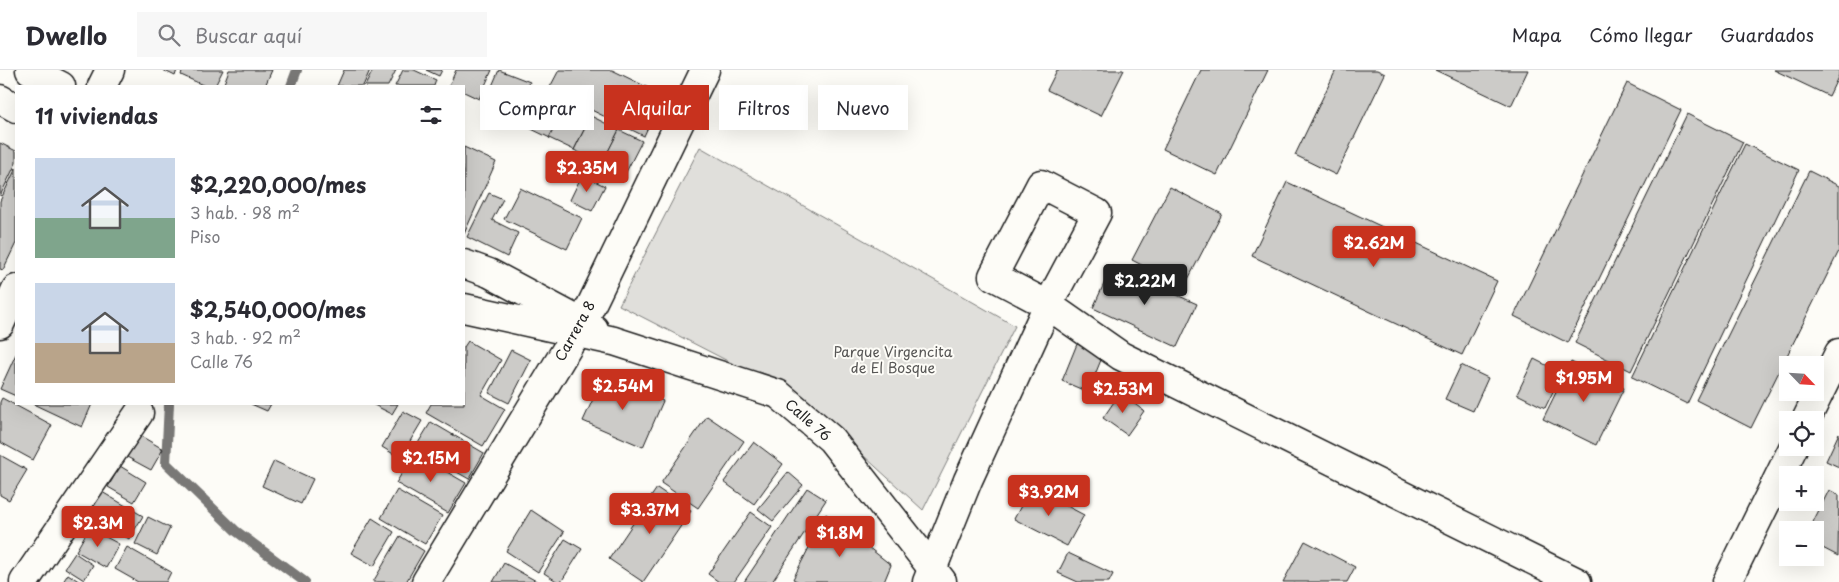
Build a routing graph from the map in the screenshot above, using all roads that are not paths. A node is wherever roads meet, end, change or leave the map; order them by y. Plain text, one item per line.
1 (30, 70) edge
2 (110, 70) edge
3 (706, 70) edge
4 (60, 85) edge
5 (102, 85) edge
6 (0, 99) edge
7 (15, 107) edge
8 (465, 264) edge
9 (15, 291) edge
10 (465, 308) edge
11 (0, 324) edge
12 (579, 328) junction
13 (1839, 353) edge
14 (1810, 411) edge
15 (139, 414) dead end
16 (1789, 456) edge
17 (934, 578) edge
18 (24, 582) edge
19 (426, 582) edge
20 (1576, 582) edge
21 (1727, 582) edge

1 - 4 street
2 - 5 street
3 - 12 street, Carrera 8
6 - 7 street
8 - 12 street, Calle 76
9 - 11 street
10 - 12 street, Calle 76
12 - 17 street, Calle 76
12 - 19 street, Carrera 8
13 - 14 street
15 - 18 street
16 - 21 street
17 - 20 street

